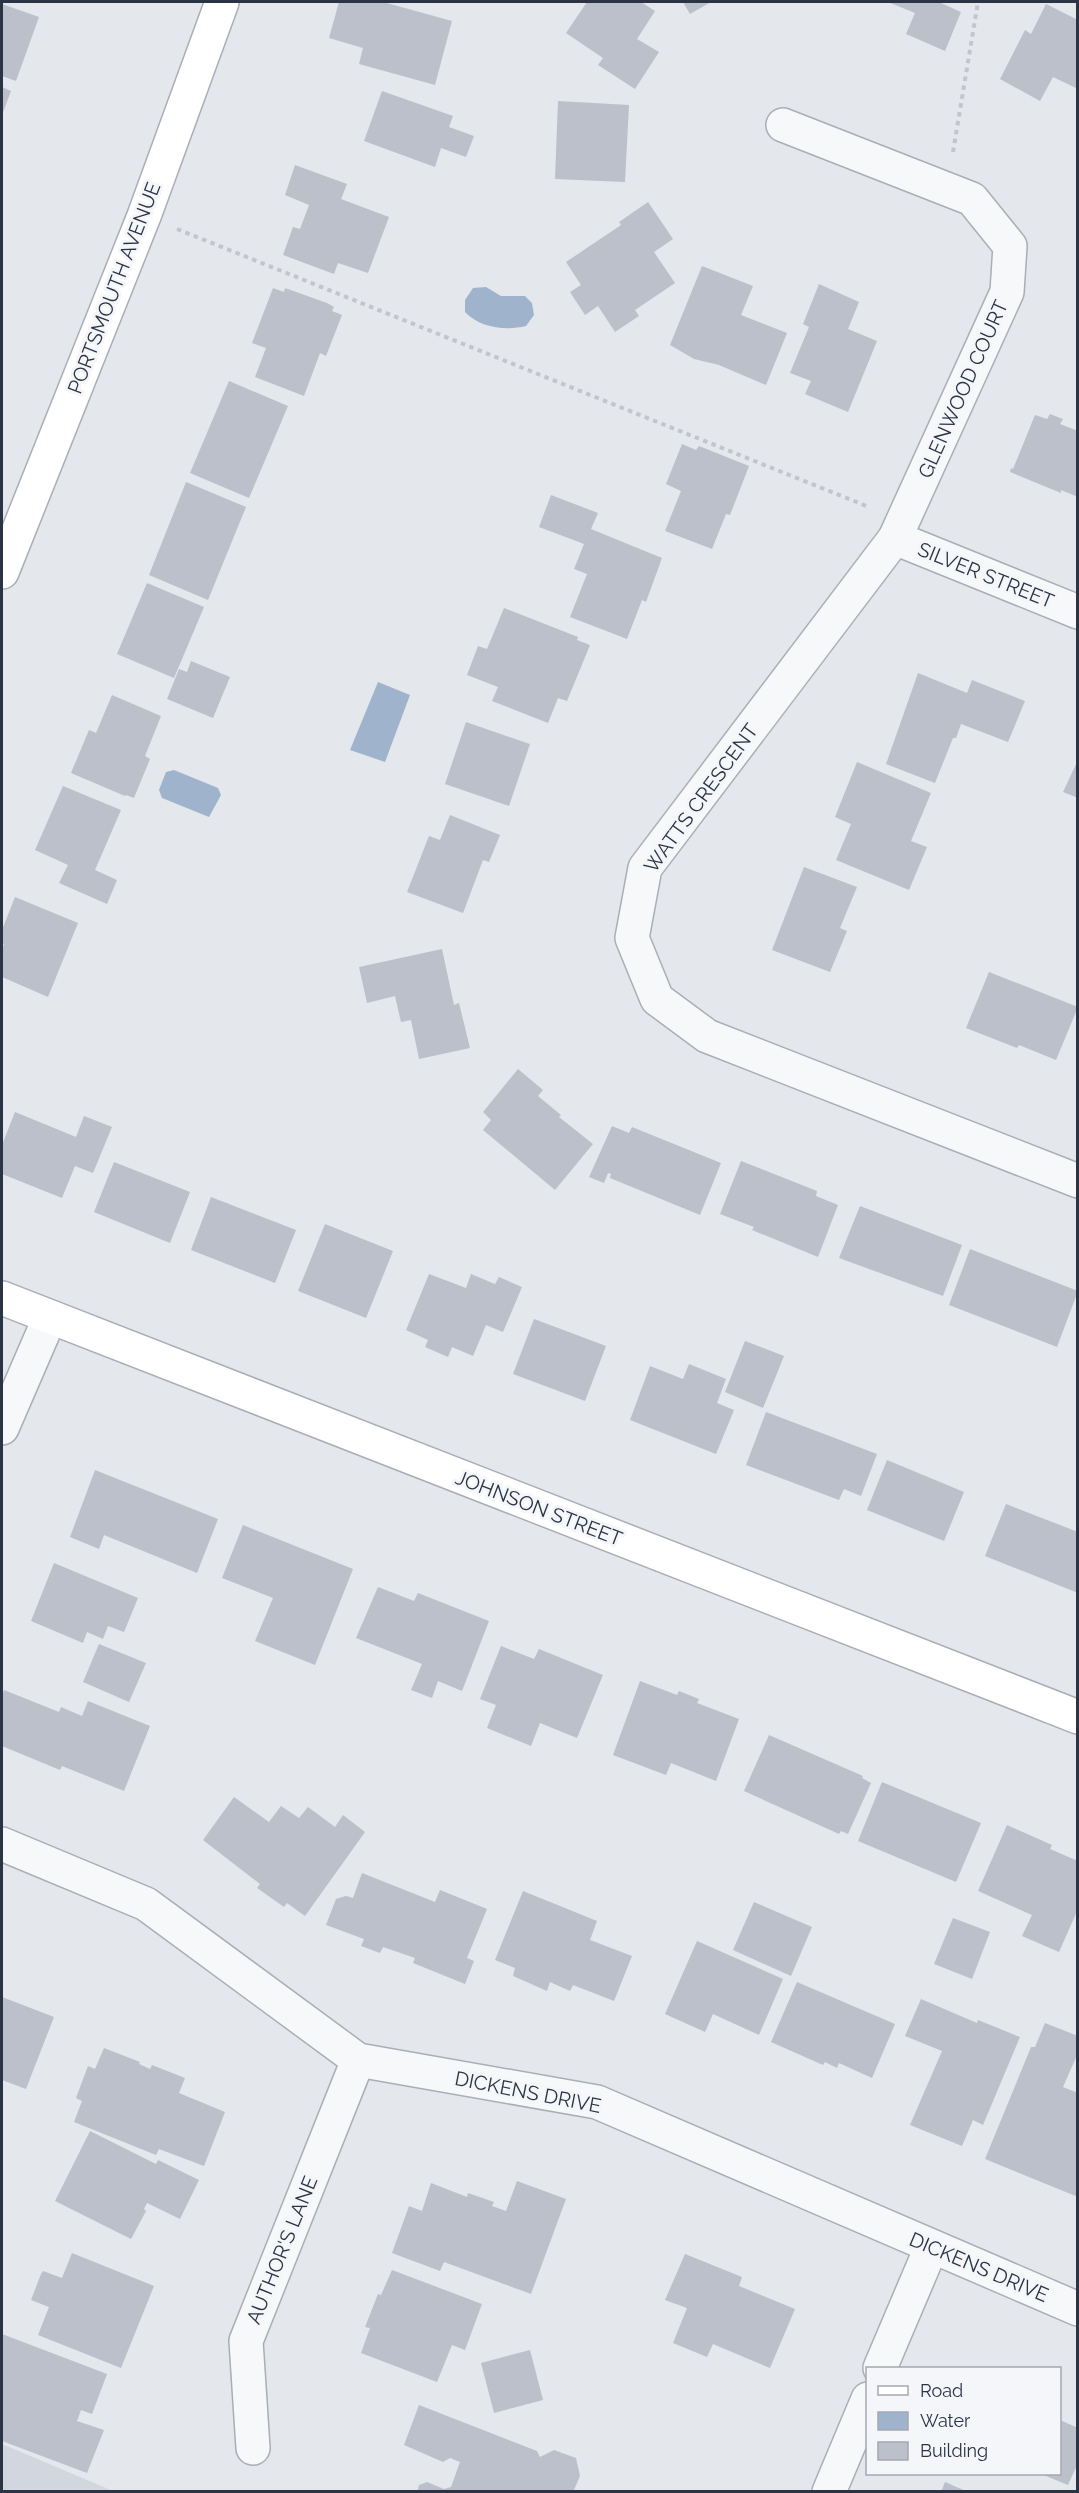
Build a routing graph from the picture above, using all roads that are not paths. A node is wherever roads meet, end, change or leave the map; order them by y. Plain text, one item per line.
1 (222, 2) edge
2 (783, 125) dead end
3 (899, 529) junction
4 (2, 572) edge
5 (1077, 612) edge
6 (1077, 1181) edge
7 (2, 1298) edge
8 (50, 1317) junction
9 (2, 1428) edge
10 (1077, 1718) edge
11 (2, 1844) edge
12 (358, 2060) junction
13 (931, 2248) junction
14 (1077, 2309) edge
15 (880, 2367) edge
16 (866, 2401) edge
17 (254, 2448) dead end
18 (829, 2492) edge

1 - 4 main road, PORTSMOUTH AVENUE
2 - 3 street, GLENWOOD COURT
3 - 5 street, SILVER STREET
3 - 6 street, WATTS CRESCENT
7 - 8 main road, JOHNSON STREET
8 - 9 street
8 - 10 main road, JOHNSON STREET
11 - 12 street, DICKENS DRIVE
12 - 13 street, DICKENS DRIVE
12 - 17 street, AUTHOR'S LANE
13 - 14 street, DICKENS DRIVE
13 - 15 street
16 - 18 street

